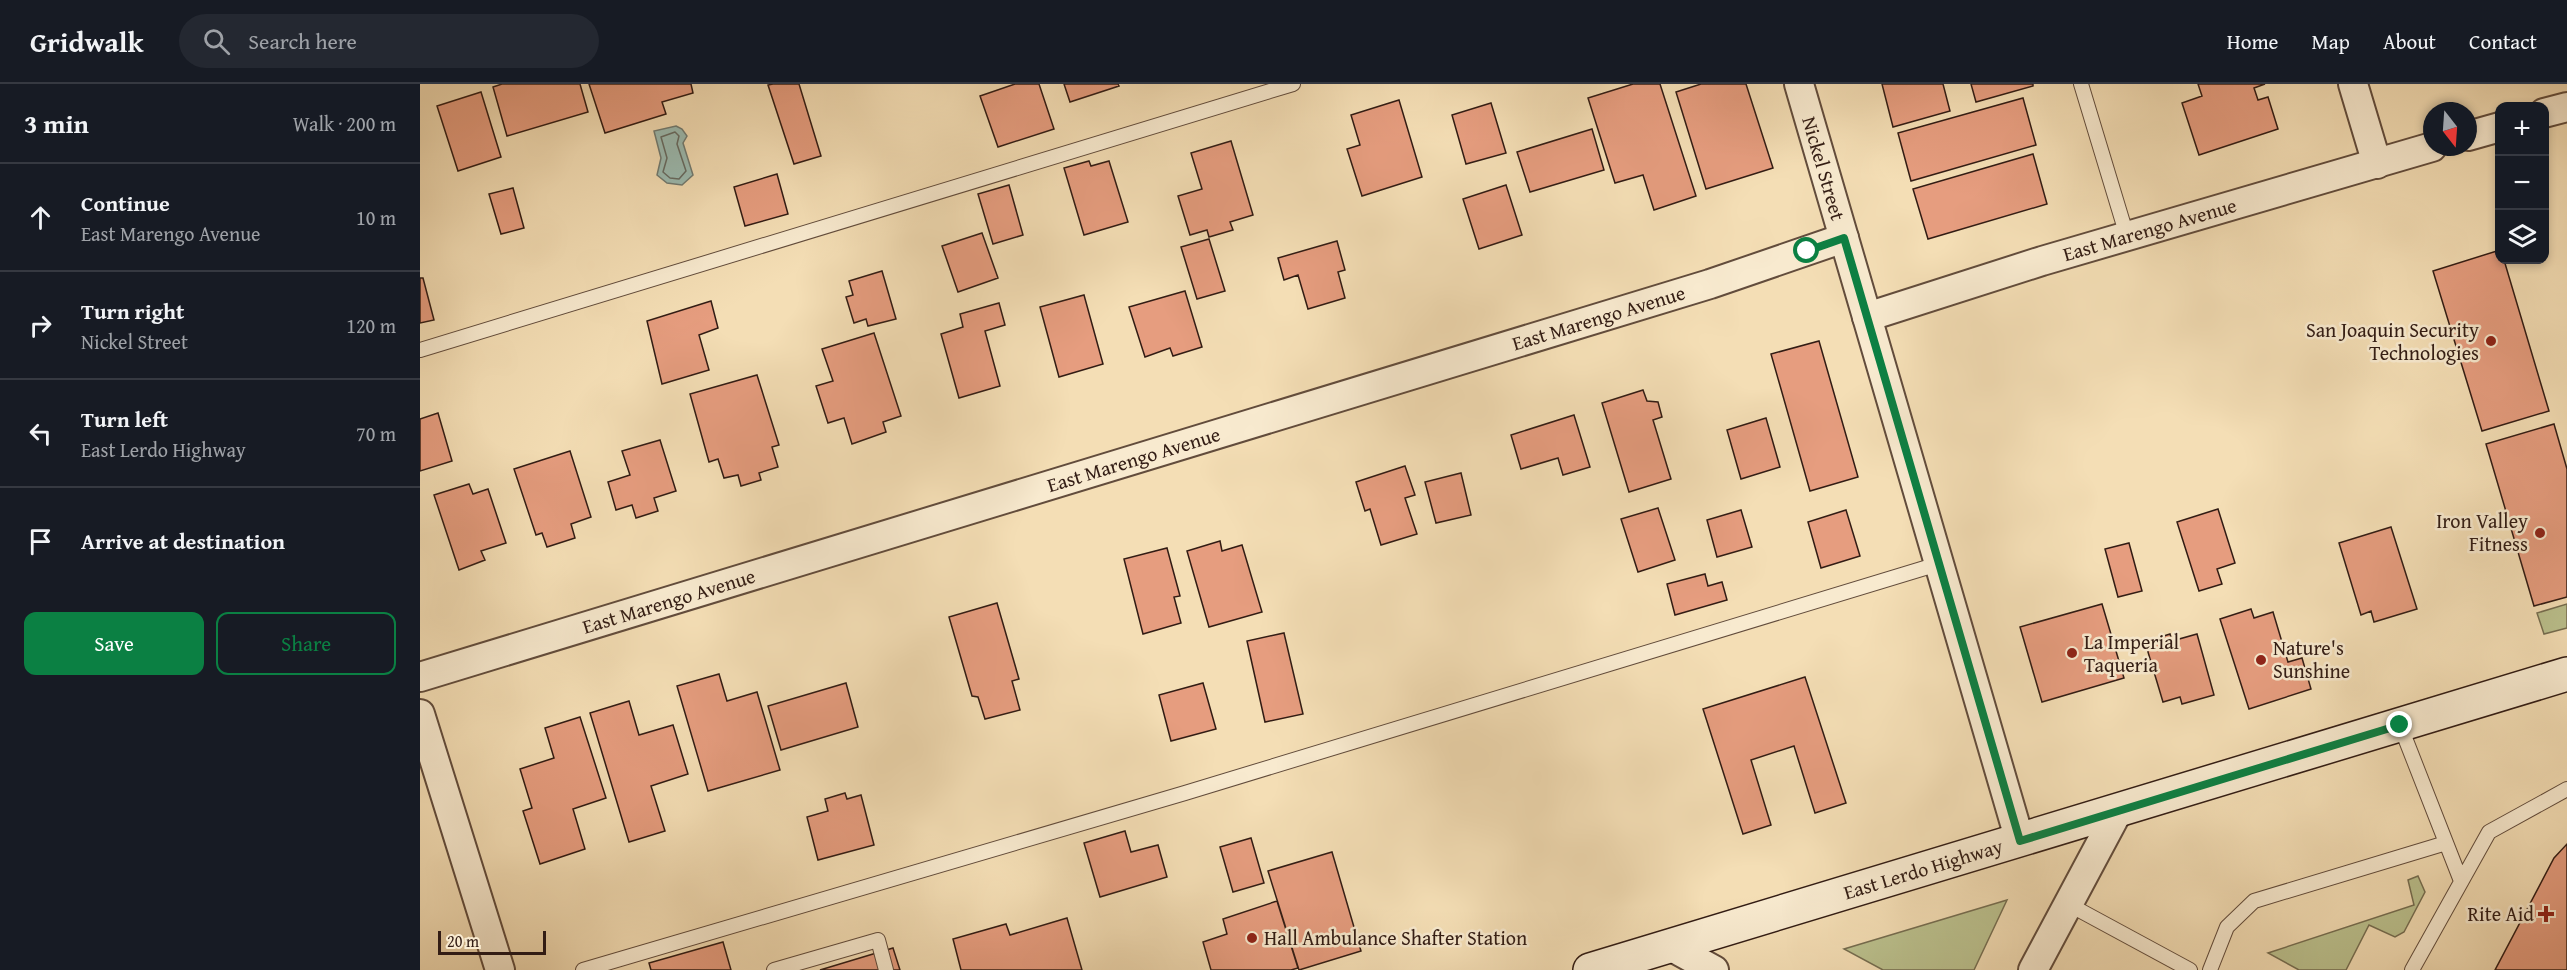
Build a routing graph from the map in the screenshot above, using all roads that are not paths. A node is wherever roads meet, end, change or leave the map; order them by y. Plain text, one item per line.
1 (1293, 84) edge
2 (1799, 84) edge
3 (2081, 84) edge
4 (2353, 84) edge
5 (2567, 106) edge
6 (2549, 111) edge
7 (2495, 128) edge
8 (2477, 133) edge
9 (2423, 150) edge
10 (2377, 164) junction
11 (2127, 236) junction
12 (1844, 238) junction
13 (1867, 317) junction
14 (420, 350) edge
15 (1938, 564) junction
16 (2567, 674) edge
17 (420, 677) edge
18 (420, 714) edge
19 (2400, 725) junction
20 (2567, 789) edge
21 (2118, 811) junction
22 (2020, 841) junction
23 (2446, 843) junction
24 (2461, 880) junction
25 (2068, 904) junction
26 (1664, 954) junction
27 (500, 970) edge
28 (584, 970) edge
29 (774, 970) edge
30 (886, 970) edge
31 (1590, 970) edge
32 (1714, 970) edge
33 (2033, 970) edge
34 (2190, 970) edge
35 (2210, 970) edge
36 (2412, 970) edge

1 - 14 lane
2 - 12 street, Nickel Street
3 - 11 lane
4 - 10 street
5 - 6 street
7 - 8 street
9 - 10 street, East Marengo Avenue
10 - 11 street, East Marengo Avenue
11 - 13 street, East Marengo Avenue
12 - 13 street, Nickel Street
12 - 17 street, East Marengo Avenue
13 - 15 street, Nickel Street
15 - 22 street, Nickel Street
15 - 28 lane
16 - 19 main road, East Lerdo Highway
18 - 27 street
19 - 21 main road, East Lerdo Highway
19 - 23 lane
20 - 24 lane
21 - 22 main road, East Lerdo Highway
21 - 25 street
22 - 26 main road, East Lerdo Highway
23 - 24 lane
23 - 35 lane
24 - 36 lane
25 - 33 street
25 - 34 lane
26 - 31 main road, East Lerdo Highway
26 - 32 street
29 - 30 lane

